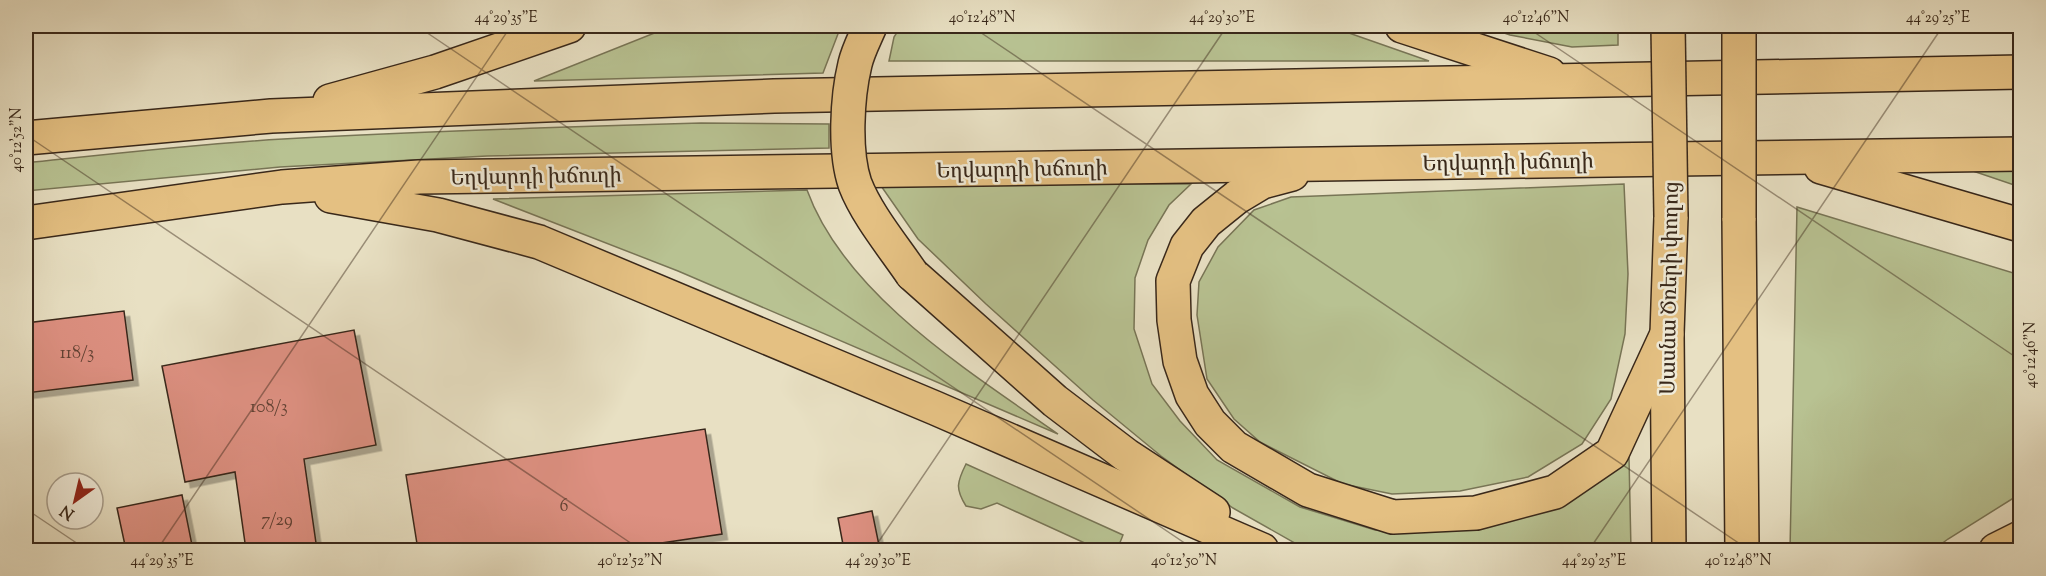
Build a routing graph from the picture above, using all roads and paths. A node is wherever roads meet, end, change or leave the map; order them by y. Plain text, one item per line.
1 (569, 26) edge
2 (870, 26) edge
3 (1402, 26) edge
4 (1668, 26) edge
5 (1739, 26) edge
6 (2020, 72) edge
7 (1570, 82) junction
8 (271, 116) junction
9 (26, 138) edge
10 (2020, 154) edge
11 (1788, 158) junction
12 (1327, 165) junction
13 (282, 187) junction
14 (26, 223) edge
15 (2020, 225) edge
16 (1667, 334) junction
17 (2020, 538) edge
18 (1262, 550) edge
19 (1272, 550) edge
20 (1669, 550) edge
21 (1742, 550) edge
22 (1996, 550) edge

1 - 8 main road
2 - 19 main road, bridge
3 - 7 main road
4 - 16 main road, Սասնա Ծռերի փողոց, bridge
5 - 21 main road, bridge
6 - 7 main road
7 - 8 main road
8 - 9 main road
10 - 11 main road, Եղվարդի խճուղի
11 - 12 main road, Եղվարդի խճուղի
11 - 15 main road
12 - 13 main road, Եղվարդի խճուղի
12 - 16 main road
13 - 14 main road, Եղվարդի խճուղի
13 - 18 main road
16 - 20 main road, Սասնա Ծռերի փողոց
17 - 22 main road

